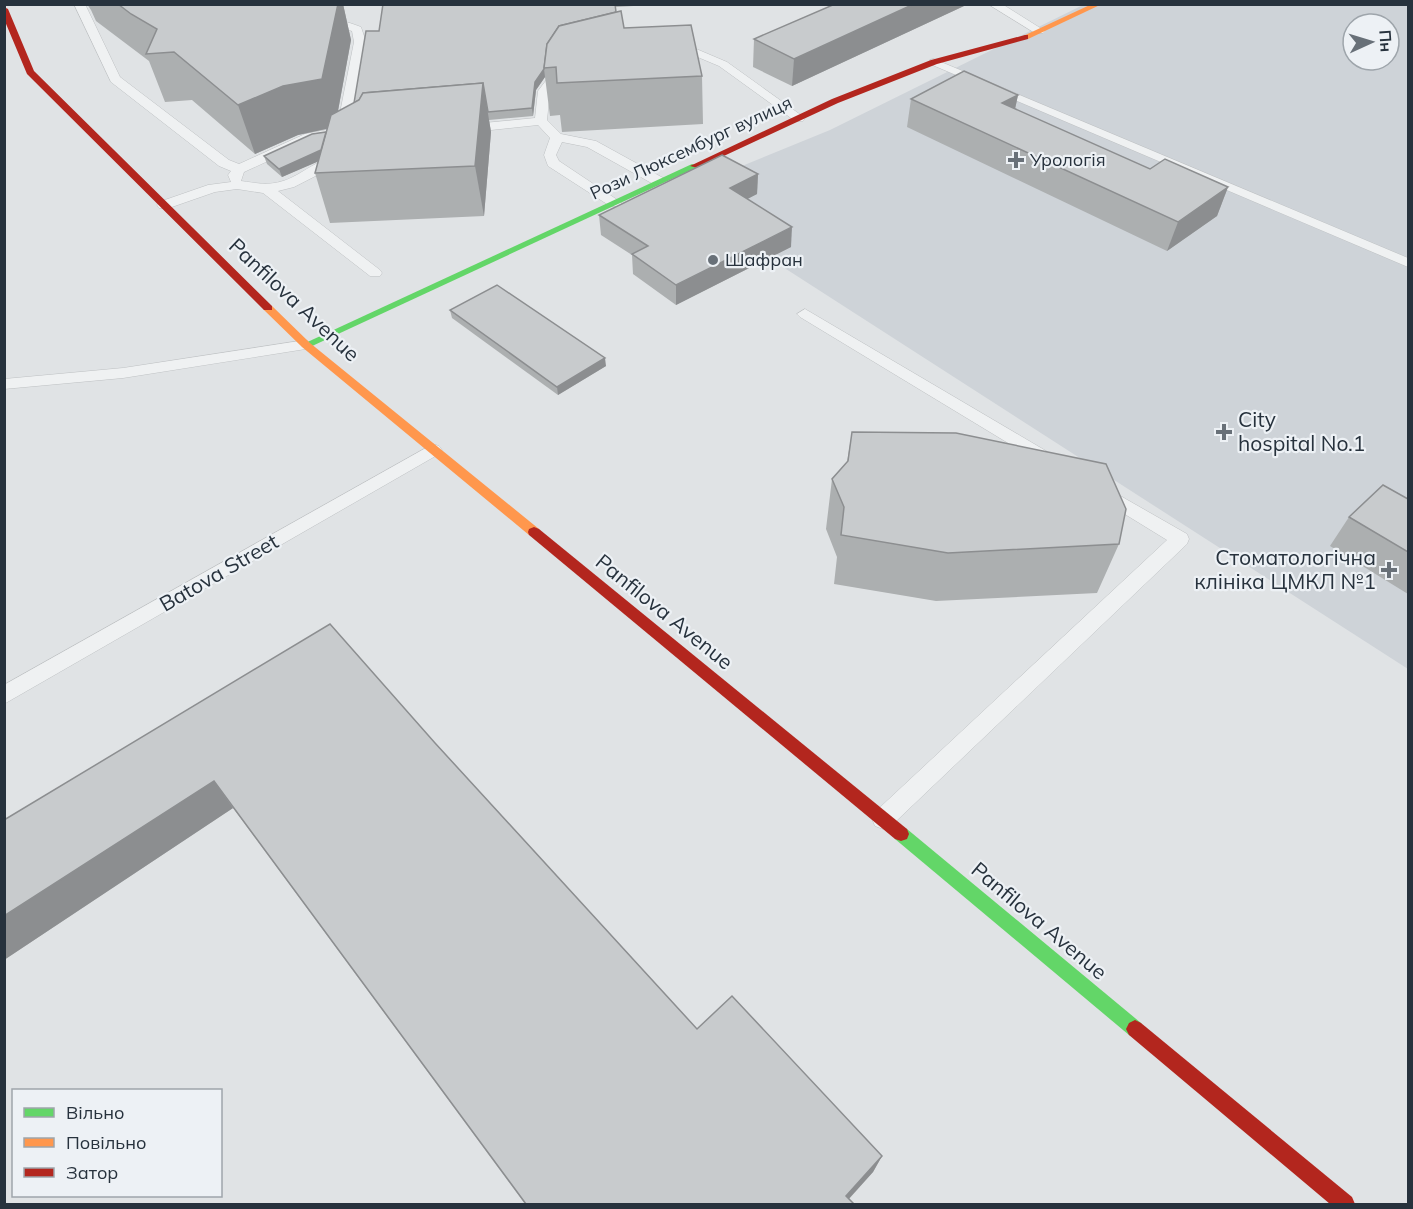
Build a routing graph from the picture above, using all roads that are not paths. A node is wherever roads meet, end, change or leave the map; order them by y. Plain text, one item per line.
1 (993, 4) edge
2 (1093, 5) edge
3 (4, 9) edge
4 (86, 12) edge
5 (311, 24) edge
6 (1039, 31) junction
7 (660, 50) edge
8 (934, 62) junction
9 (578, 64) edge
10 (799, 118) junction
11 (541, 121) junction
12 (448, 130) edge
13 (343, 131) junction
14 (368, 137) edge
15 (556, 137) junction
16 (347, 154) edge
17 (239, 169) junction
18 (660, 182) junction
19 (237, 185) junction
20 (267, 189) junction
21 (615, 203) junction
22 (164, 205) junction
23 (1408, 263) edge
24 (375, 273) dead end
25 (805, 314) dead end
26 (306, 345) junction
27 (4, 384) edge
28 (433, 450) junction
29 (1069, 472) edge
30 (1089, 484) edge
31 (4, 696) edge
32 (883, 819) junction
33 (1345, 1204) edge

1 - 6 lane
2 - 6 main road, Рози Люксембург вулиця
3 - 22 main road, Panfilova Avenue
4 - 17 lane
5 - 13 lane
6 - 8 main road, Рози Люксембург вулиця
7 - 10 lane
8 - 10 main road, Рози Люксембург вулиця
8 - 23 lane
9 - 11 lane
10 - 18 main road, Рози Люксембург вулиця
11 - 12 lane
11 - 15 lane
13 - 14 lane
13 - 17 lane
15 - 18 lane
15 - 21 lane
16 - 20 lane
17 - 19 lane
18 - 21 main road, Рози Люксембург вулиця
19 - 20 lane
19 - 22 lane
20 - 24 lane
21 - 26 main road, Рози Люксембург вулиця
22 - 26 main road, Panfilova Avenue
25 - 29 lane
26 - 27 lane
26 - 28 main road, Panfilova Avenue
28 - 31 lane, Batova Street
28 - 32 main road, Panfilova Avenue
30 - 32 lane
32 - 33 main road, Panfilova Avenue

